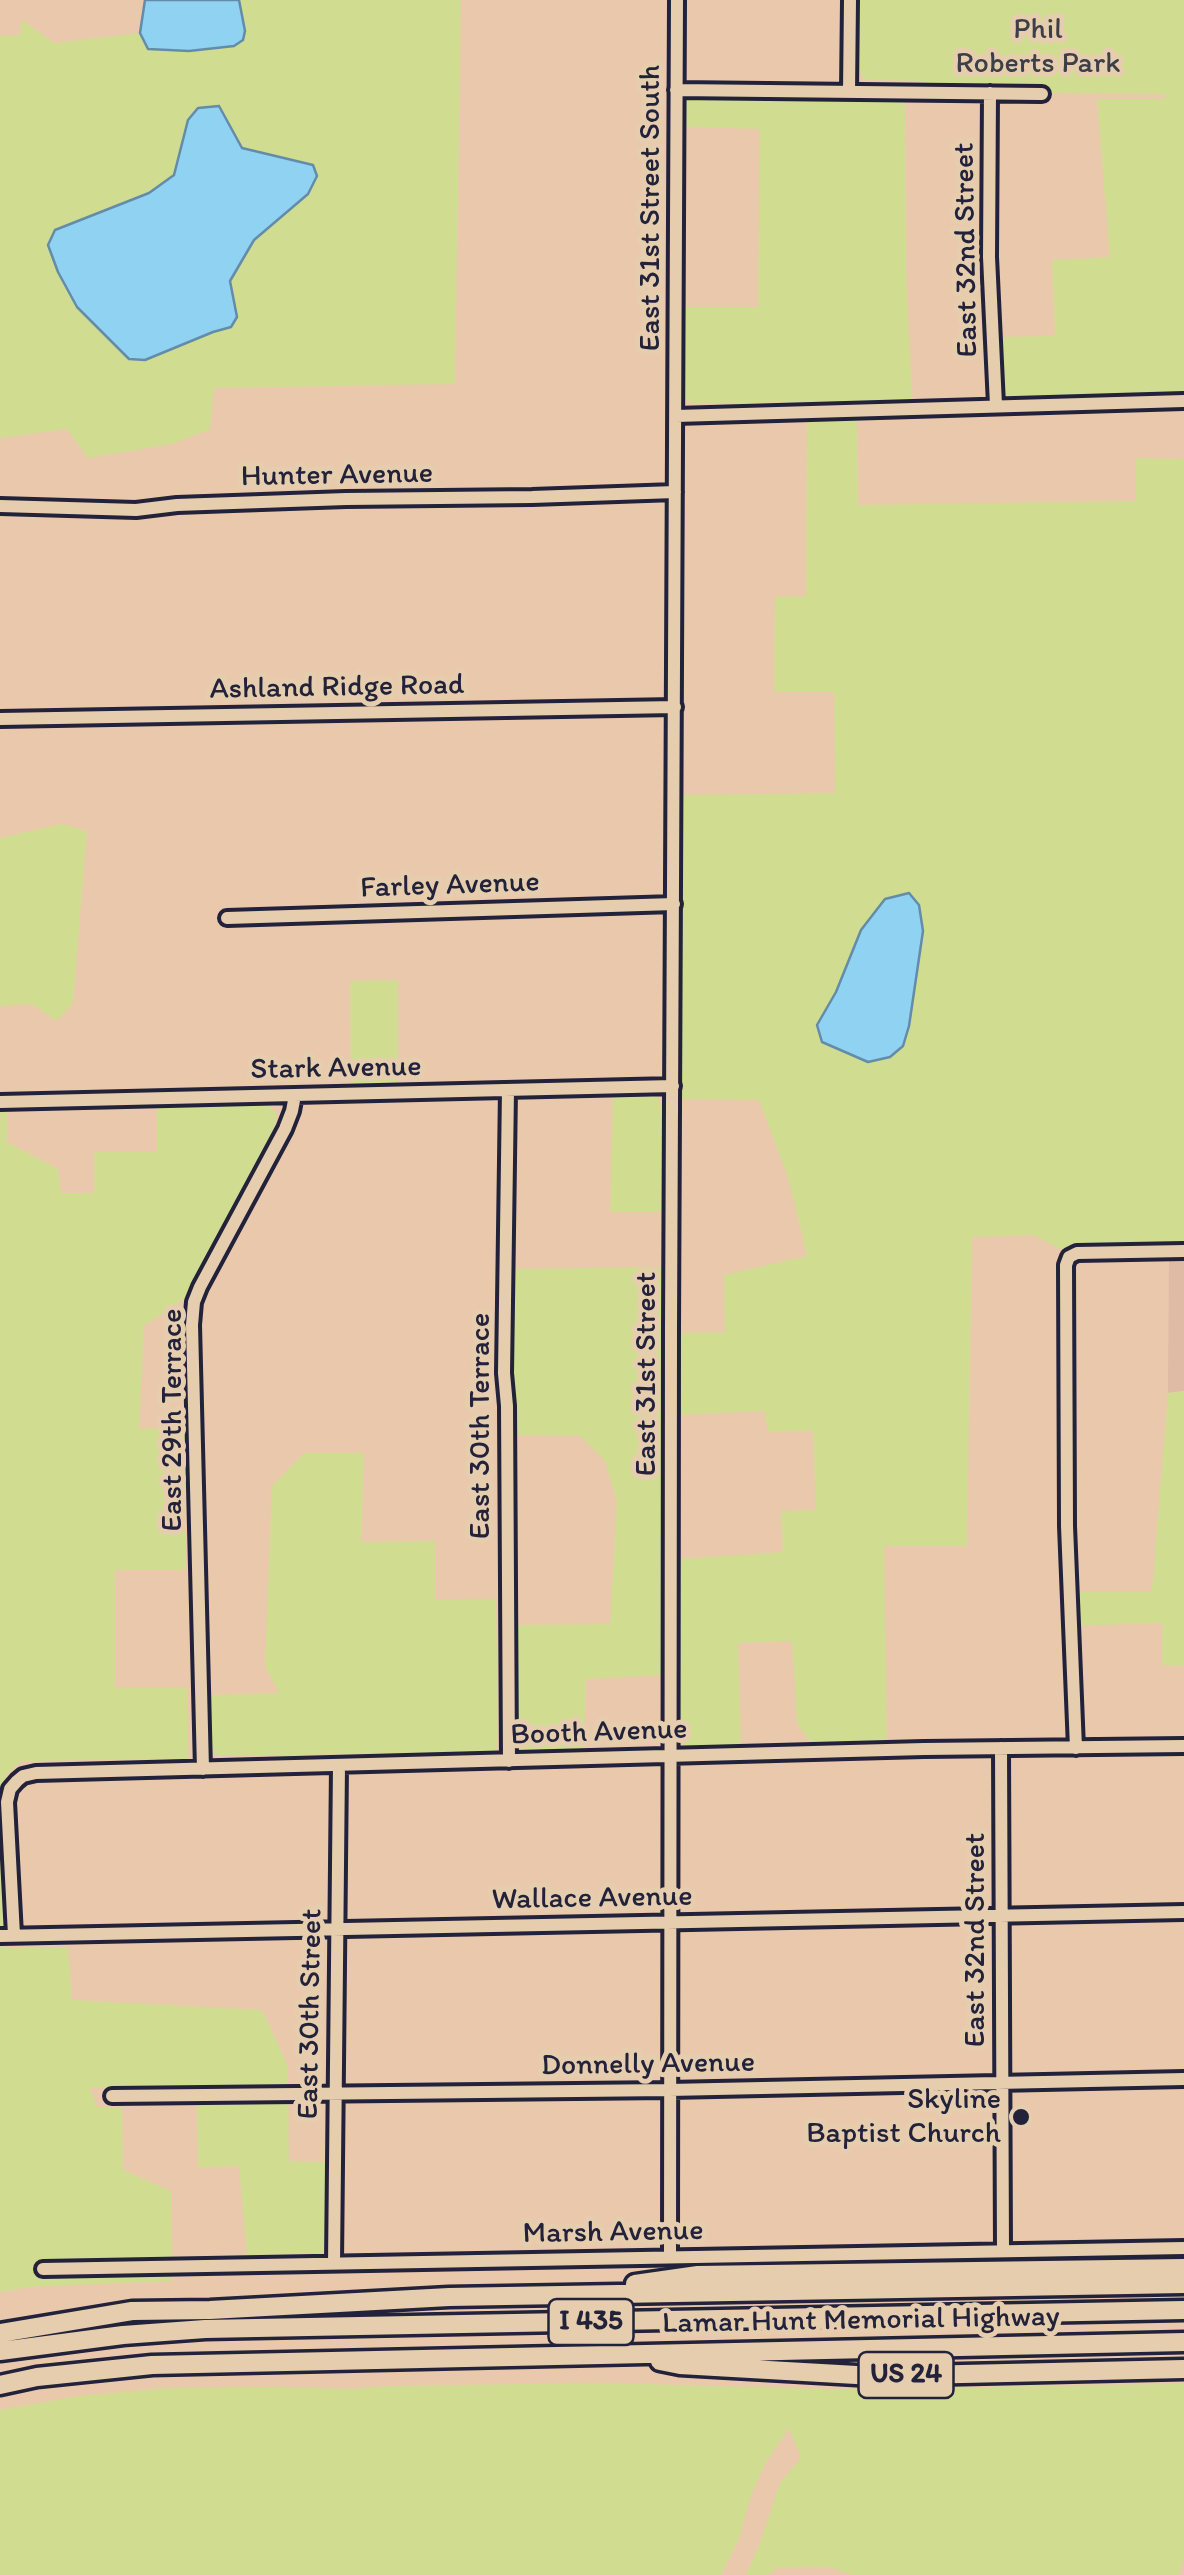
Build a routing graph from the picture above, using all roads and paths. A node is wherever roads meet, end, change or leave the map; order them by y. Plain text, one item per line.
1 (677, 0) edge
2 (850, 0) edge
3 (676, 90) junction
4 (849, 92) junction
5 (990, 93) junction
6 (1042, 94) dead end
7 (1184, 402) edge
8 (996, 406) junction
9 (676, 416) junction
10 (675, 492) junction
11 (0, 506) edge
12 (675, 707) junction
13 (0, 718) edge
14 (674, 904) junction
15 (227, 918) dead end
16 (673, 1086) junction
17 (508, 1090) junction
18 (294, 1095) junction
19 (0, 1102) edge
20 (1184, 1251) edge
21 (1184, 1746) edge
22 (1001, 1748) junction
23 (1076, 1748) junction
24 (672, 1756) junction
25 (509, 1761) junction
26 (340, 1765) junction
27 (202, 1769) junction
28 (1184, 1912) edge
29 (1000, 1916) junction
30 (671, 1923) junction
31 (338, 1928) junction
32 (7, 1936) edge
33 (1184, 2078) edge
34 (1002, 2082) junction
35 (669, 2090) junction
36 (334, 2094) junction
37 (112, 2096) dead end
38 (1184, 2248) edge
39 (1003, 2251) junction
40 (670, 2257) junction
41 (334, 2263) junction
42 (43, 2268) dead end
43 (1184, 2268) edge
44 (1184, 2284) edge
45 (599, 2294) junction
46 (1184, 2310) edge
47 (0, 2333) edge
48 (1184, 2342) edge
49 (0, 2350) edge
50 (630, 2354) junction
51 (1184, 2370) edge
52 (0, 2385) edge

1 - 3 street, East 31st Street South
2 - 4 street
3 - 4 street
3 - 9 street, East 31st Street South
4 - 5 street
5 - 6 street
5 - 8 street, East 32nd Street
7 - 8 street
8 - 9 street
9 - 10 street, East 31st Street South
10 - 11 street, Hunter Avenue
10 - 12 street, East 31st Street
12 - 13 street, Ashland Ridge Road
12 - 14 street, East 31st Street
14 - 15 street, Farley Avenue
14 - 16 street, East 31st Street
16 - 17 street, Stark Avenue
16 - 24 street, East 31st Street
17 - 18 street, Stark Avenue
17 - 25 street, East 30th Terrace
18 - 19 street, Stark Avenue
18 - 27 street, East 29th Terrace
20 - 23 street
21 - 23 street, Booth Avenue
22 - 23 street, Booth Avenue
22 - 24 street, Booth Avenue
22 - 29 street, East 32nd Street
24 - 25 street, Booth Avenue
24 - 30 street, East 31st Street
25 - 26 street, Booth Avenue
26 - 27 street, Booth Avenue
26 - 31 street, East 30th Street
27 - 32 street, Booth Avenue
28 - 29 street, Wallace Avenue
29 - 30 street, Wallace Avenue
29 - 34 street, East 32nd Street
30 - 31 street, Wallace Avenue
30 - 35 street, East 31st Street
31 - 32 street, Wallace Avenue
31 - 36 street, East 30th Street
33 - 34 street, Donnelly Avenue
34 - 35 street, Donnelly Avenue
34 - 39 street, East 32nd Street
35 - 36 street, Donnelly Avenue
35 - 40 street, East 31st Street
36 - 37 street, Donnelly Avenue
36 - 41 street, East 30th Street
38 - 39 street, Marsh Avenue
39 - 40 street, Marsh Avenue
40 - 41 street, Marsh Avenue
41 - 42 street, Marsh Avenue
43 - 45 highway
44 - 45 highway
45 - 47 highway
46 - 49 highway, Lamar Hunt Memorial Highway / I 435
48 - 50 highway, Lamar Hunt Memorial Highway / I 435
50 - 51 highway, US 24
50 - 52 highway, Lamar Hunt Memorial Highway / I 435

